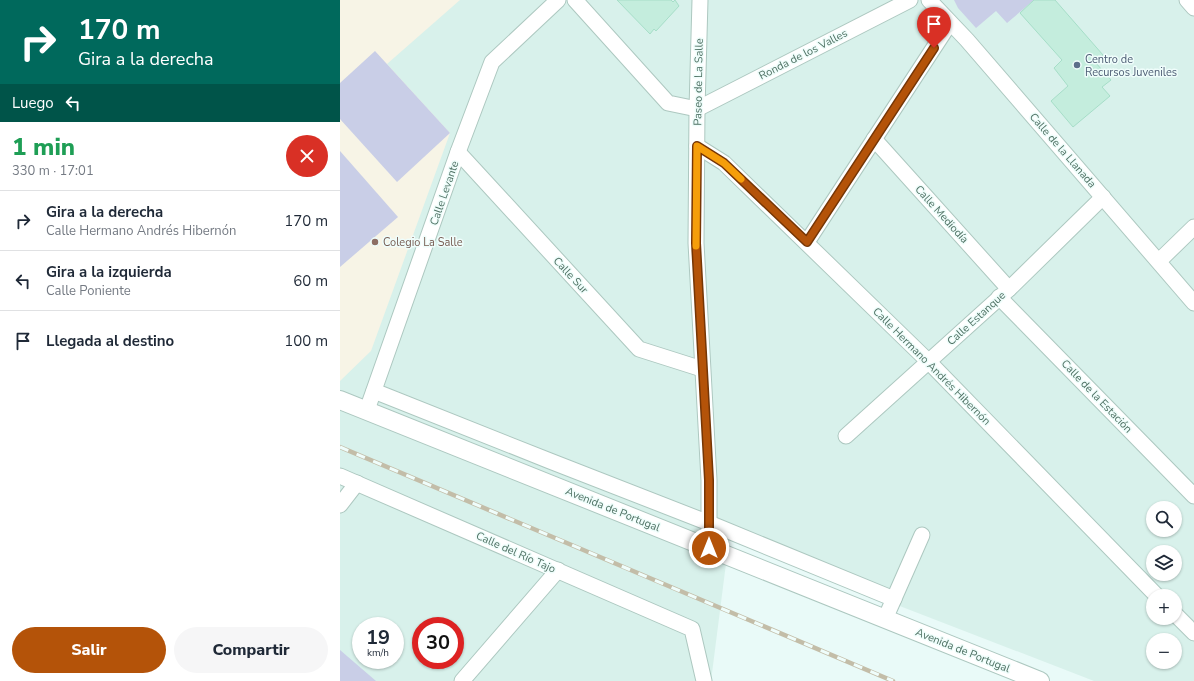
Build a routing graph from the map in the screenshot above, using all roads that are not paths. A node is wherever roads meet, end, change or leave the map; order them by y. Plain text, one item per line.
1 (558, 0) edge
2 (575, 0) edge
3 (700, 0) edge
4 (910, 0) edge
5 (929, 0) edge
6 (1187, 0) edge
7 (1194, 8) edge
8 (950, 23) junction
9 (697, 109) junction
10 (874, 139) junction
11 (697, 146) junction
12 (458, 152) junction
13 (1103, 198) junction
14 (1194, 227) edge
15 (807, 242) junction
16 (1159, 261) junction
17 (1004, 293) junction
18 (1194, 303) edge
19 (929, 362) junction
20 (702, 369) junction
21 (374, 391) junction
22 (340, 400) edge
23 (367, 410) junction
24 (846, 436) dead end
25 (340, 476) edge
26 (357, 483) junction
27 (1194, 496) edge
28 (340, 505) edge
29 (709, 522) junction
30 (922, 535) dead end
31 (709, 548) junction
32 (558, 570) junction
33 (1151, 589) edge
34 (894, 599) junction
35 (885, 619) junction
36 (1182, 621) edge
37 (1194, 633) edge
38 (462, 681) edge
39 (704, 681) edge
40 (1040, 681) edge

1 - 12 street, Calle Levante
2 - 9 street
3 - 9 street, Paseo de La Salle
4 - 9 street, Ronda de los Valles
5 - 8 street, Calle de la Llanada
6 - 7 street
8 - 10 street
8 - 13 street, Calle de la Llanada
9 - 11 street, Paseo de La Salle
10 - 15 street
10 - 17 street, Calle Mediodía
11 - 15 street, Calle Hermano Andrés Hibernón
11 - 20 street, Paseo de La Salle
12 - 20 street, Calle Sur
12 - 21 street, Calle Levante
13 - 16 street, Calle de la Llanada
13 - 17 street, Calle Estanque
14 - 16 street
15 - 19 street, Calle Hermano Andrés Hibernón
16 - 18 street, Calle de la Llanada
17 - 19 street, Calle Estanque
17 - 27 street, Calle de la Estación
19 - 24 street, Calle Estanque
19 - 33 street, Calle Hermano Andrés Hibernón
20 - 29 street, Paseo de La Salle
21 - 23 street, Calle Levante
21 - 29 street
22 - 23 street, Avenida de Portugal
23 - 31 street, Avenida de Portugal
25 - 26 street, Calle del Río Tajo
26 - 28 street
26 - 32 street, Calle del Río Tajo
29 - 31 street, Paseo de La Salle
29 - 34 street
30 - 34 street
31 - 35 street, Avenida de Portugal
32 - 38 street
32 - 39 street, Calle del Río Tajo
34 - 35 street
35 - 40 street, Avenida de Portugal
36 - 37 street

